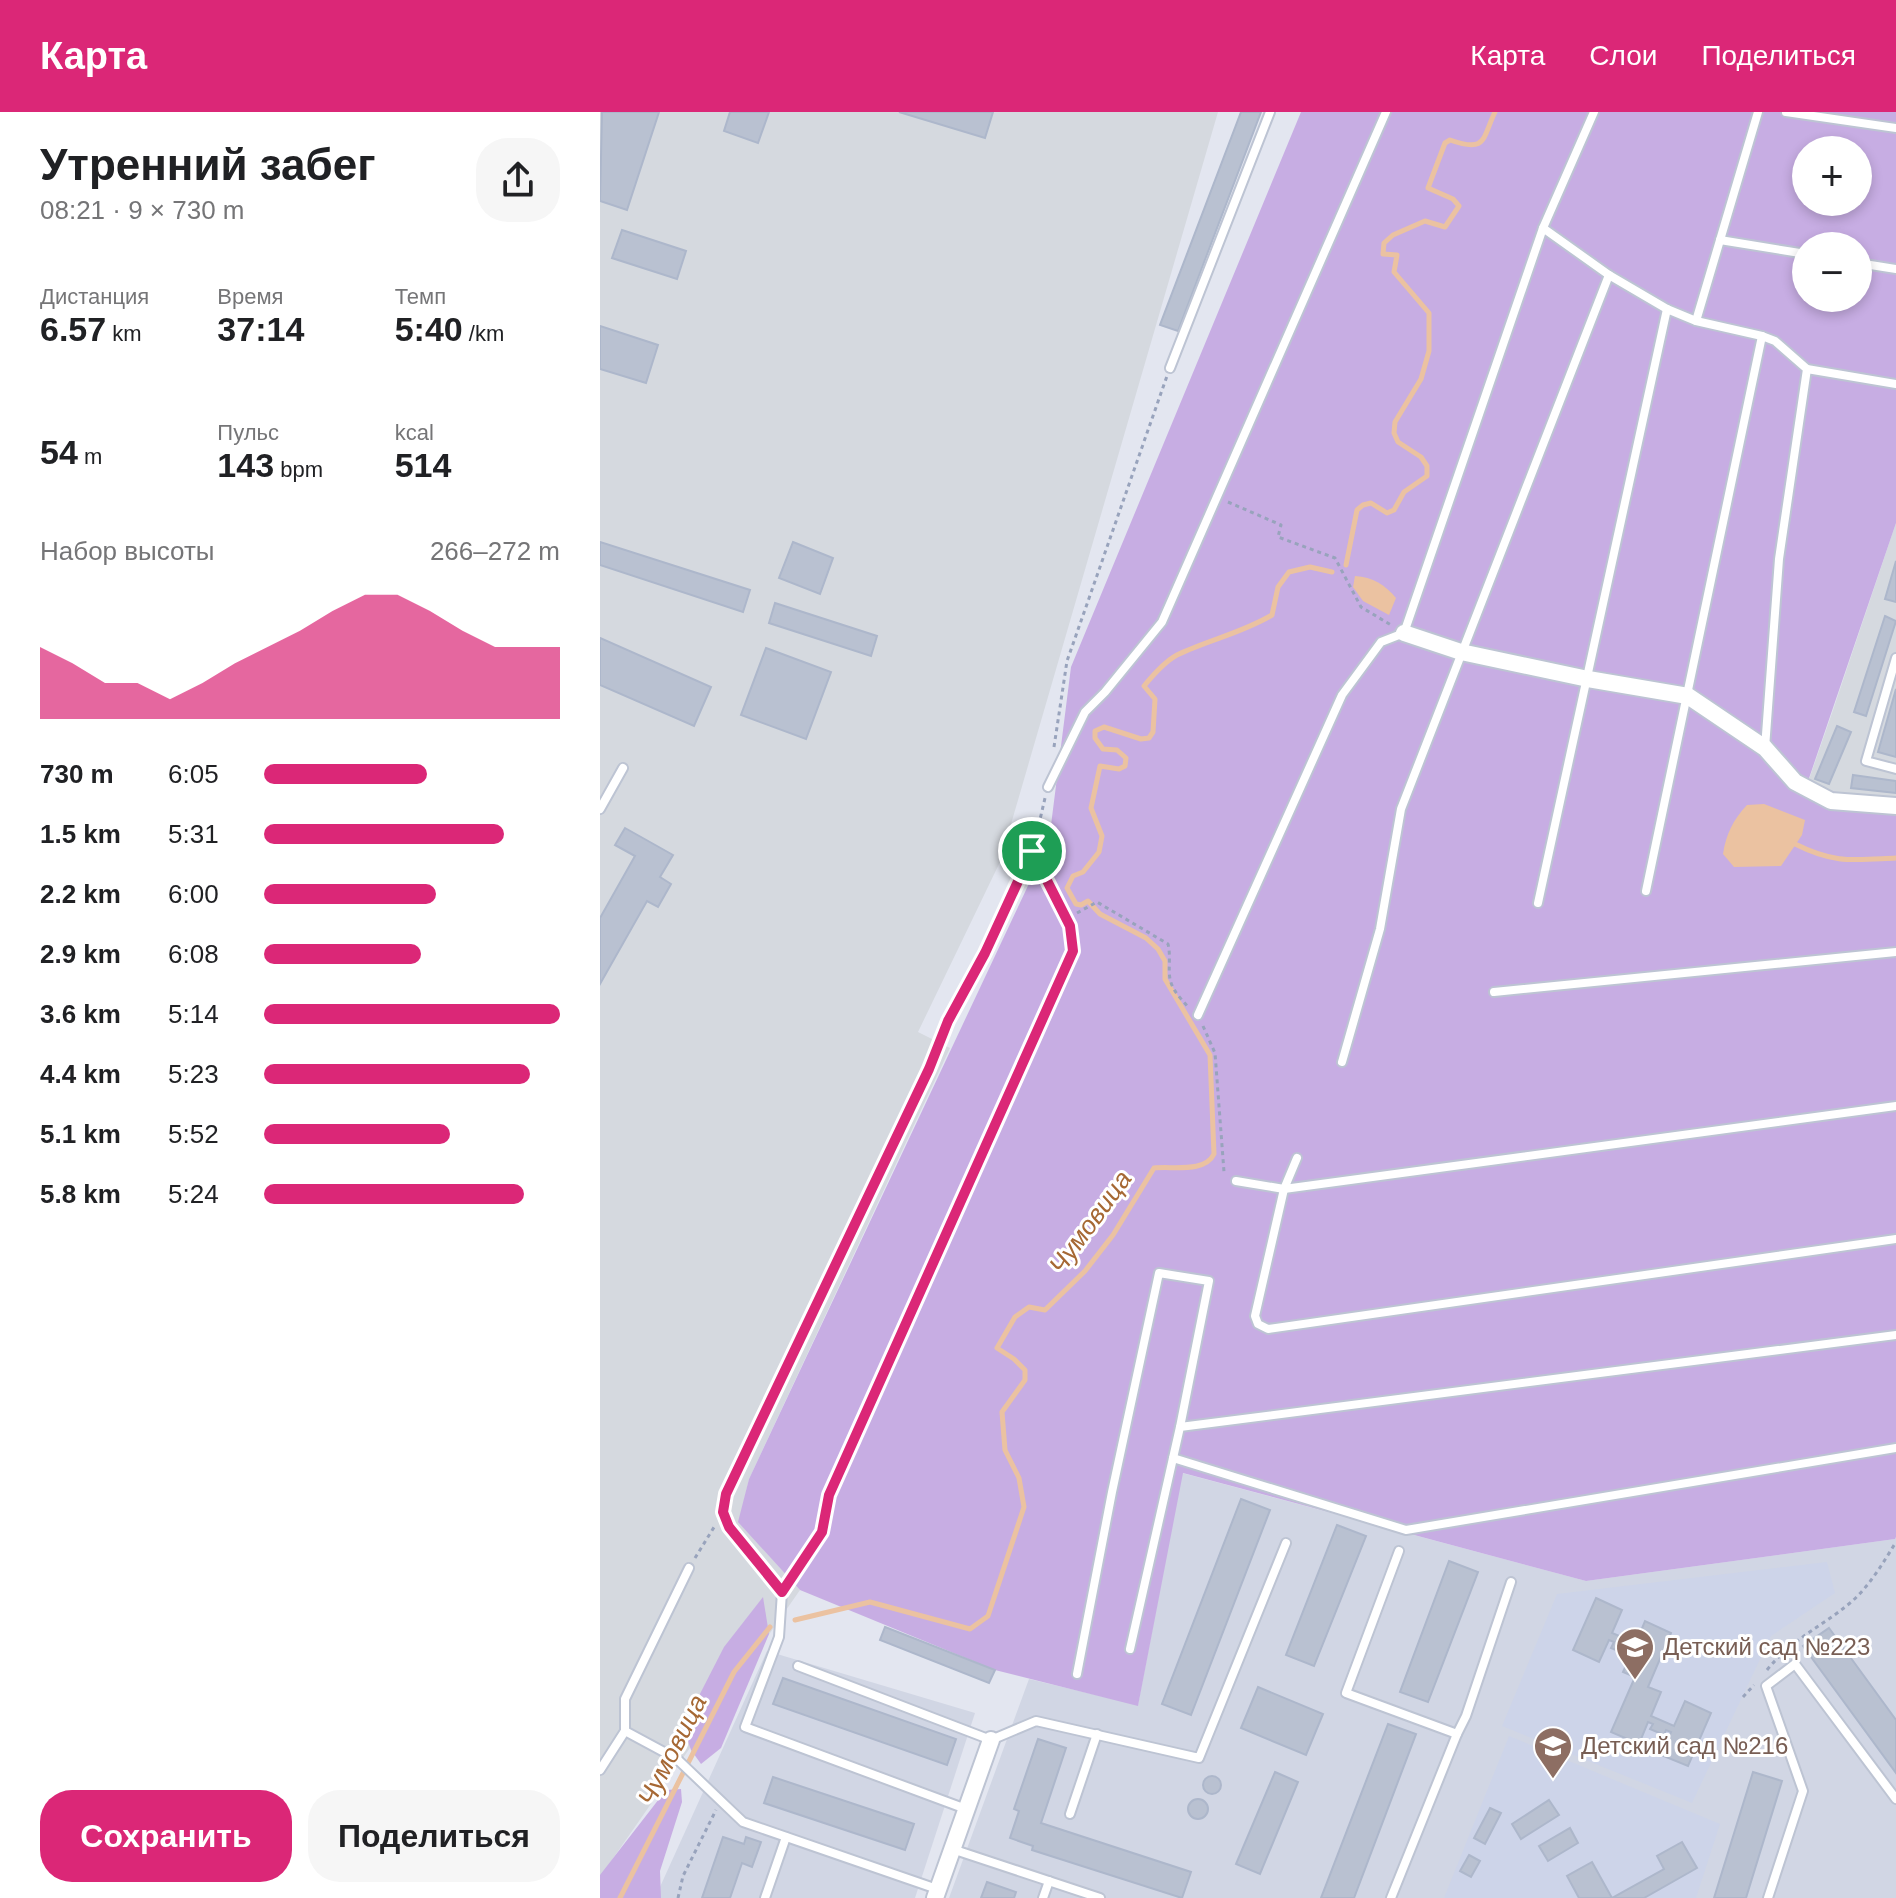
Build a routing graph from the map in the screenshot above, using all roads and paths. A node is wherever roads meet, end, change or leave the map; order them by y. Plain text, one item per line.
1 (1270, 112) edge
2 (1386, 112) edge
3 (1594, 112) edge
4 (1758, 112) edge
5 (1786, 112) edge
6 (1896, 128) edge
7 (1543, 228) junction
8 (1720, 240) junction
9 (1792, 252) edge
10 (1872, 265) edge
11 (1896, 269) edge
12 (1609, 275) junction
13 (1667, 309) junction
14 (1696, 321) junction
15 (1762, 336) junction
16 (1170, 368) joint
17 (1807, 369) junction
18 (1896, 384) edge
19 (1217, 497) junction
20 (1404, 633) junction
21 (1461, 652) junction
22 (1896, 658) edge
23 (1588, 679) junction
24 (1688, 696) junction
25 (1765, 748) junction
26 (1053, 755) dead end
27 (623, 768) dead end
28 (1896, 769) edge
29 (1048, 787) joint
30 (1896, 806) edge
31 (600, 809) edge
32 (1032, 851) junction
33 (1646, 891) dead end
34 (1538, 903) dead end
35 (1085, 907) dead end
36 (1896, 952) edge
37 (1494, 992) dead end
38 (1198, 1015) junction
39 (1342, 1062) dead end
40 (929, 1069) joint
41 (1896, 1106) edge
42 (1297, 1158) dead end
43 (1236, 1181) joint
44 (1284, 1189) junction
45 (1896, 1239) edge
46 (1896, 1335) edge
47 (1180, 1427) junction
48 (1896, 1448) edge
49 (1173, 1458) junction
50 (723, 1512) junction
51 (1896, 1542) edge
52 (1286, 1543) dead end
53 (1399, 1551) dead end
54 (689, 1568) joint
55 (1511, 1582) dead end
56 (782, 1592) junction
57 (1130, 1649) dead end
58 (798, 1666) dead end
59 (1077, 1674) dead end
60 (1743, 1697) dead end
61 (625, 1731) junction
62 (1097, 1734) junction
63 (1457, 1734) junction
64 (991, 1740) junction
65 (600, 1770) edge
66 (1896, 1799) edge
67 (721, 1801) junction
68 (966, 1809) junction
69 (1070, 1814) dead end
70 (786, 1837) junction
71 (951, 1849) junction
72 (1049, 1881) junction
73 (937, 1894) edge
74 (678, 1898) edge
75 (765, 1898) edge
76 (1043, 1898) edge
77 (1100, 1898) edge
78 (1391, 1898) edge
79 (1768, 1898) edge

1 - 16 lane
2 - 19 lane
3 - 7 lane
4 - 8 lane
5 - 6 lane
7 - 12 lane
7 - 20 lane
8 - 9 lane
8 - 14 lane
10 - 11 lane
12 - 13 lane
12 - 21 lane
13 - 14 lane
13 - 23 lane
14 - 15 lane
15 - 17 lane
15 - 24 lane
16 - 26 path
17 - 18 lane
17 - 25 lane
19 - 20 path
19 - 29 lane
20 - 21 street
20 - 38 lane
21 - 23 street
21 - 39 lane
22 - 28 lane
23 - 24 street
23 - 34 lane
24 - 25 street
24 - 33 lane
25 - 30 street
27 - 31 lane
29 - 32 path
32 - 40 path
32 - 56 lane
35 - 38 path
36 - 37 lane
38 - 43 path
40 - 50 lane
41 - 44 lane
42 - 44 lane
43 - 44 lane
44 - 45 lane
46 - 47 lane
47 - 49 lane
47 - 59 lane
48 - 49 lane
49 - 57 lane
50 - 54 path
50 - 56 lane
51 - 60 path
52 - 62 lane
53 - 63 lane
54 - 61 lane
55 - 63 lane
56 - 68 lane
58 - 64 lane
61 - 65 lane
61 - 67 lane
62 - 64 lane
62 - 69 lane
63 - 78 lane
64 - 68 street
66 - 79 lane
67 - 70 lane
67 - 74 path
68 - 71 street
70 - 73 lane
70 - 75 lane
71 - 72 lane
71 - 73 street
72 - 76 lane
72 - 77 lane

